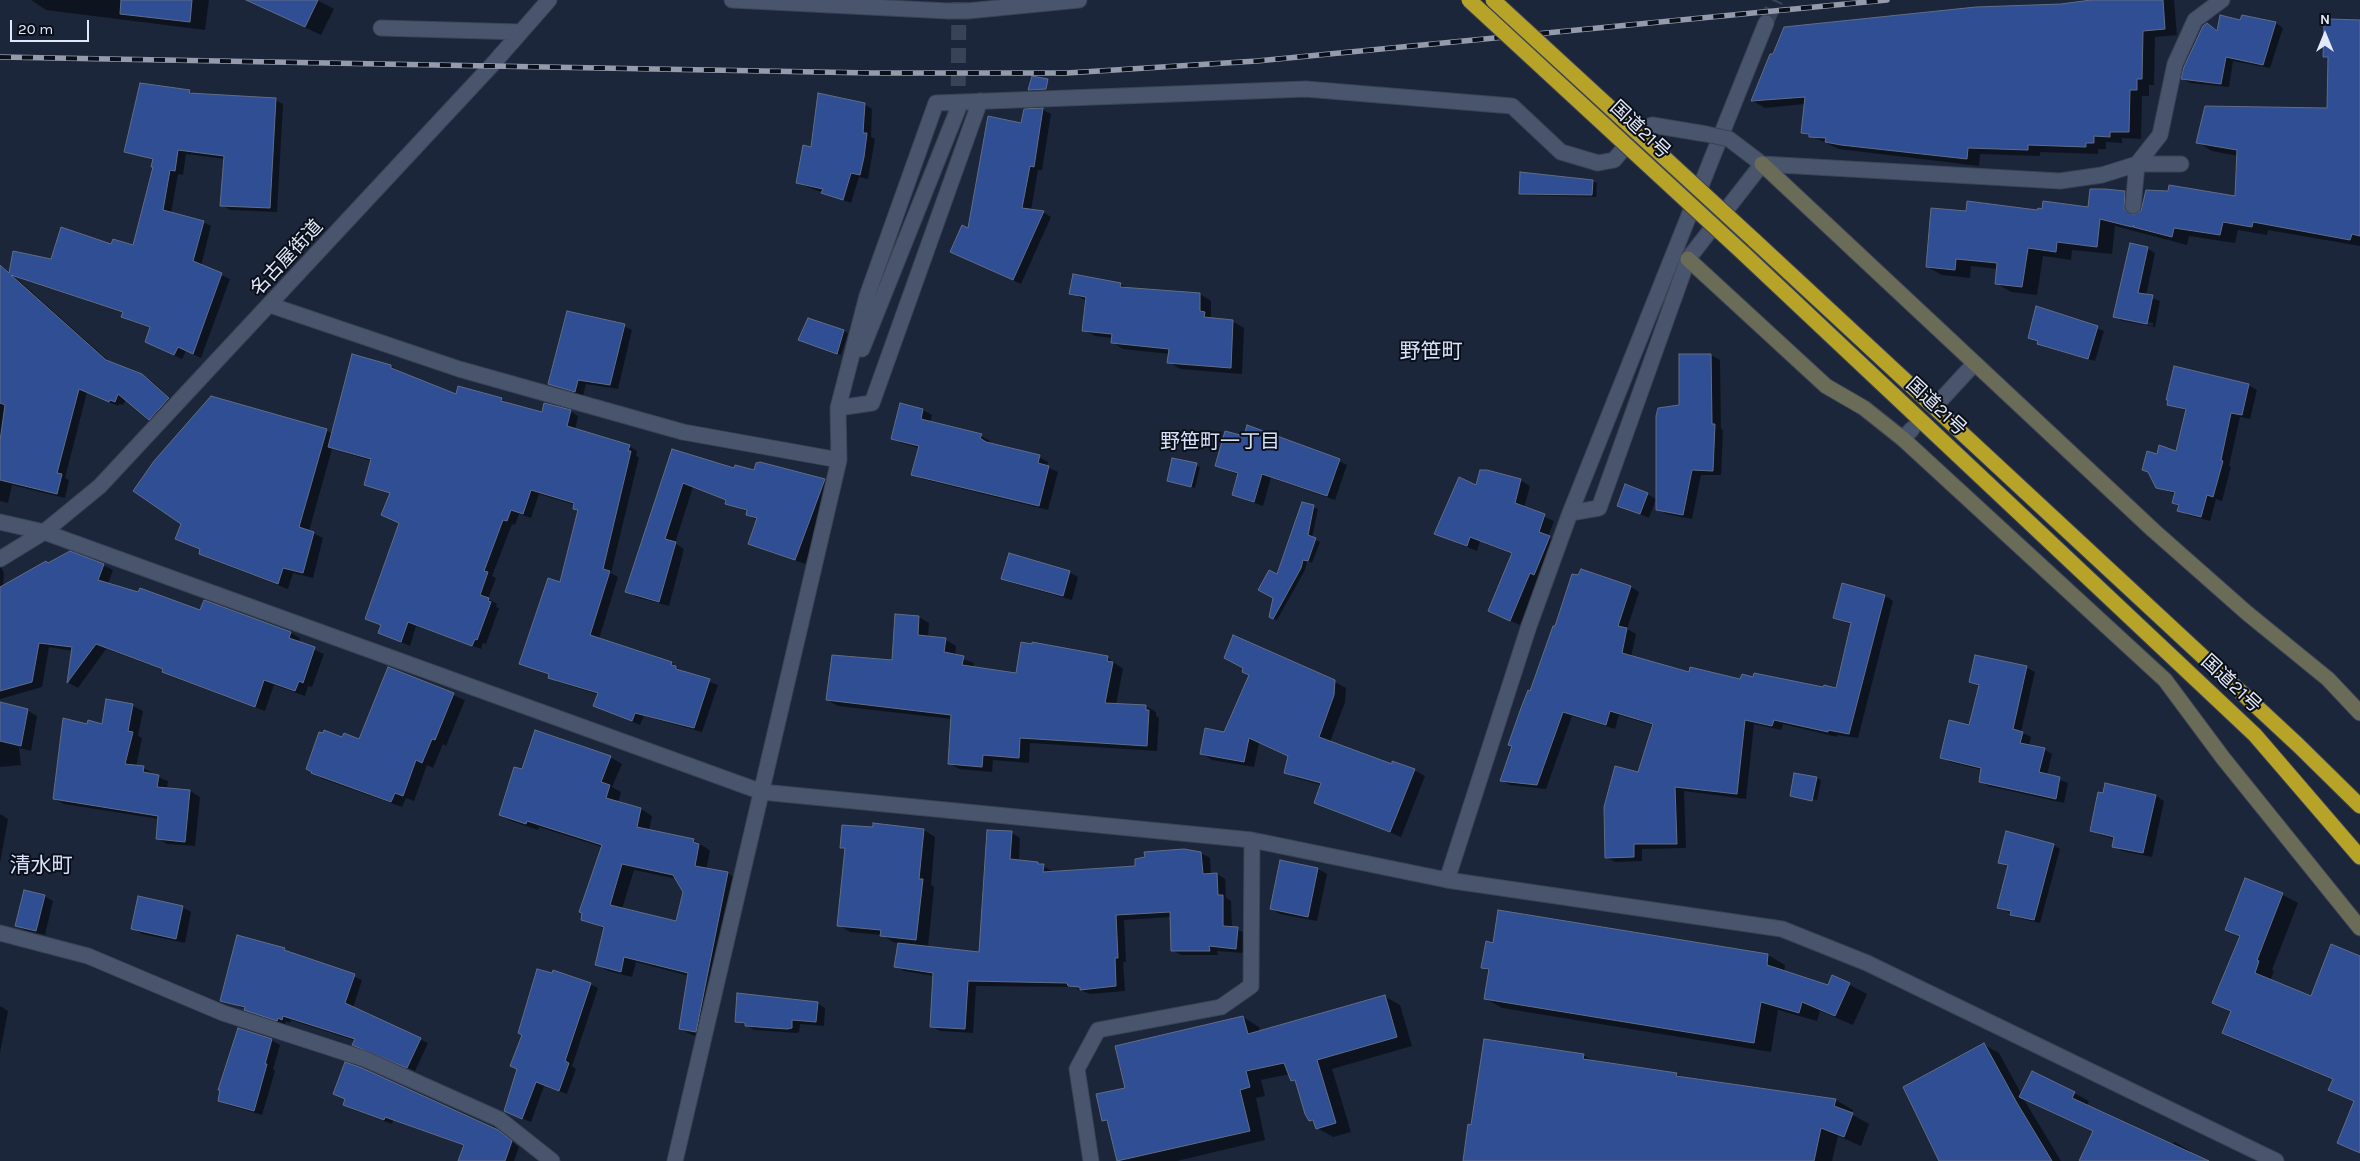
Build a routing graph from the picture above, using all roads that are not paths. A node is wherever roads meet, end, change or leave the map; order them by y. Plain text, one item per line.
1 (549, 0) edge
2 (732, 0) edge
3 (1079, 0) edge
4 (1469, 0) edge
5 (1493, 0) edge
6 (2222, 0) edge
7 (971, 7) edge
8 (1766, 23) tunnel mouth
9 (381, 28) dead end
10 (520, 32) junction
11 (980, 102) junction
12 (958, 109) tunnel mouth
13 (1762, 164) junction
14 (2137, 164) junction
15 (2181, 164) dead end
16 (2133, 206) dead end
17 (1688, 259) junction
18 (270, 305) junction
19 (1974, 364) junction
20 (1938, 403) dead end
21 (838, 408) junction
22 (839, 460) junction
23 (1570, 514) junction
24 (0, 522) edge
25 (44, 532) junction
26 (0, 559) edge
27 (2360, 713) edge
28 (762, 792) junction
29 (2360, 806) edge
30 (1252, 840) junction
31 (2360, 857) edge
32 (1447, 880) junction
33 (2360, 928) edge
34 (0, 933) edge
35 (552, 1161) edge
36 (675, 1161) edge
37 (1091, 1161) edge
38 (2276, 1161) edge

1 - 10 street, 名古屋街道
2 - 7 street, bridge
3 - 7 street
4 - 31 highway, 国道21号, bridge
5 - 29 highway, 国道21号, bridge
6 - 14 street
8 - 23 street
9 - 10 street
10 - 18 street, 名古屋街道
11 - 13 street, bridge
11 - 21 street
11 - 21 street
12 - 21 street
13 - 14 street
13 - 17 street
13 - 19 street
14 - 15 street
14 - 16 street
17 - 23 street
17 - 33 street
18 - 22 street
18 - 25 street, 名古屋街道
19 - 20 street
19 - 27 street
21 - 22 street
22 - 28 street
23 - 32 street
24 - 25 street
25 - 26 street, 名古屋街道
25 - 28 street
28 - 30 street
28 - 36 street
30 - 32 street
30 - 37 street
32 - 38 street
34 - 35 street

